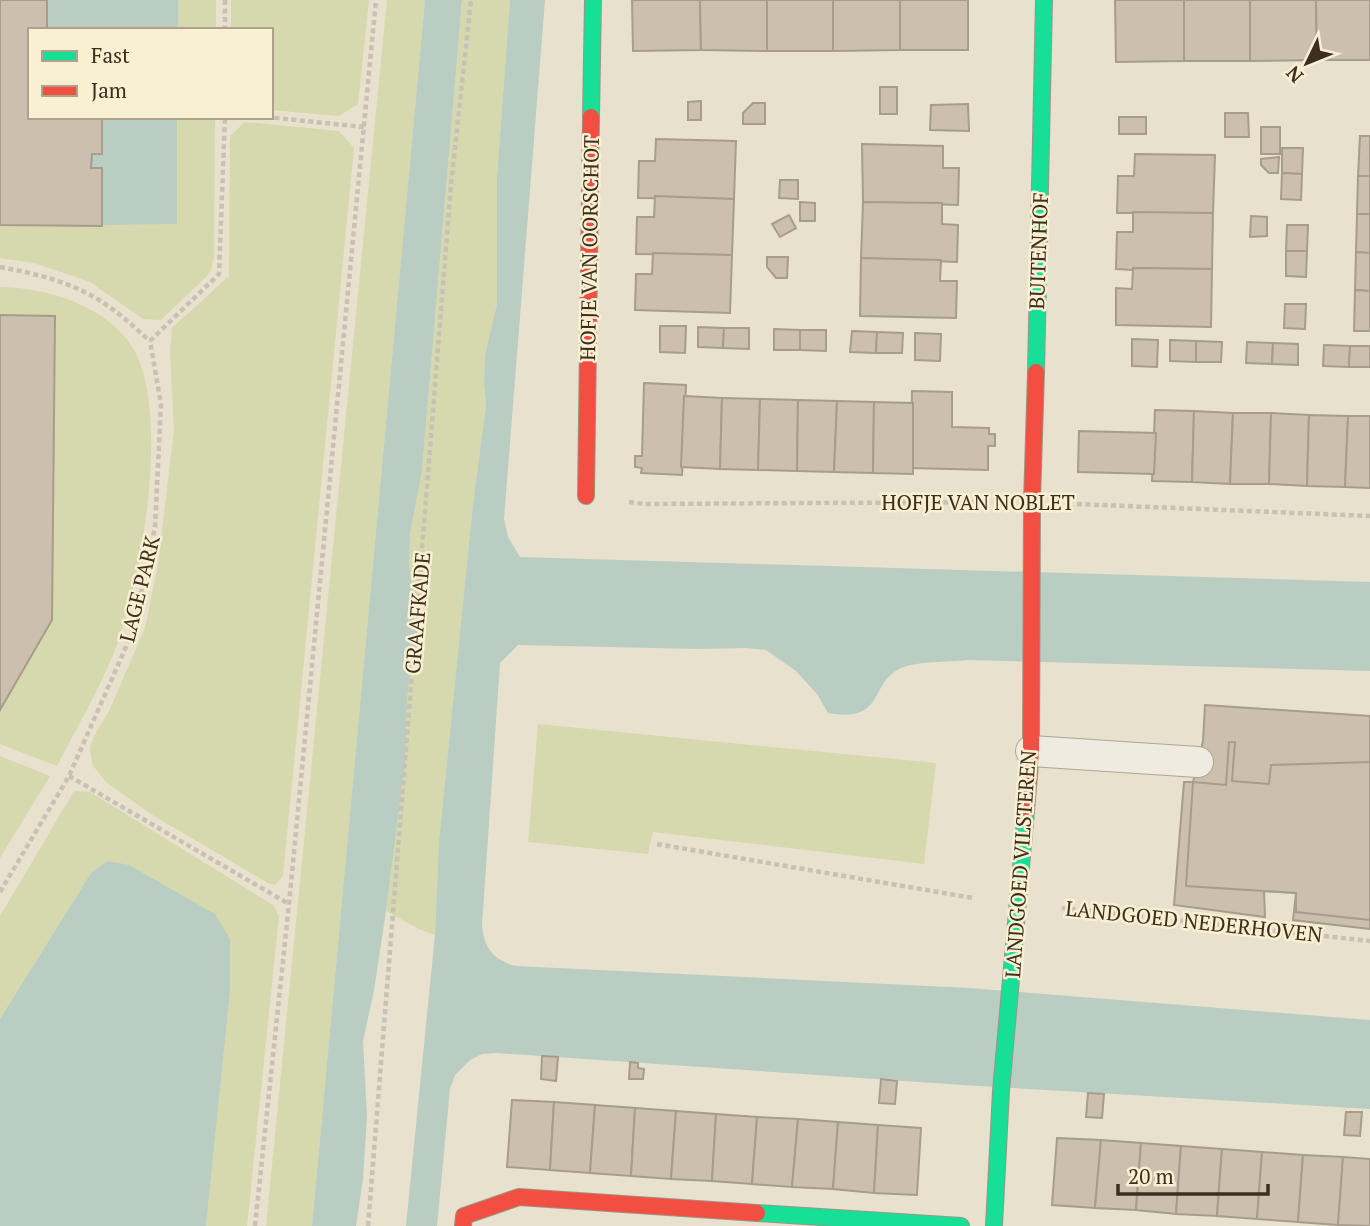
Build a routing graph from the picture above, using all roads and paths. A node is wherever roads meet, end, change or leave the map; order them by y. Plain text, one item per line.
1 (225, 0) edge
2 (376, 0) edge
3 (471, 0) edge
4 (593, 0) edge
5 (1044, 0) edge
6 (225, 28) edge
7 (273, 118) edge
8 (225, 119) edge
9 (363, 127) junction
10 (0, 267) edge
11 (150, 341) junction
12 (586, 496) joint
13 (1032, 502) junction
14 (1370, 516) edge
15 (1031, 751) junction
16 (1198, 762) dead end
17 (69, 776) junction
18 (657, 844) dead end
19 (0, 892) edge
20 (289, 904) junction
21 (1017, 906) junction
22 (1370, 941) edge
23 (255, 1226) edge
24 (368, 1226) edge
25 (463, 1226) edge
26 (961, 1226) edge
27 (994, 1226) edge

1 - 6 path
2 - 9 path
3 - 24 path, GRAAFKADE
4 - 12 street, HOFJE VAN OORSCHOT
5 - 13 street, BUITENHOF
7 - 9 path
8 - 11 path
9 - 20 path
10 - 11 path
11 - 17 path, LAGE PARK
12 - 13 path, HOFJE VAN NOBLET
13 - 14 path, HOFJE VAN NOBLET
13 - 15 street, LANDGOED VILSTEREN
15 - 16 lane
15 - 21 street, LANDGOED VILSTEREN
17 - 19 path, LAGE PARK
17 - 20 path
18 - 21 path, LANDGOED NEDERHOVEN
20 - 23 path
21 - 22 path, LANDGOED NEDERHOVEN
21 - 27 street, LANDGOED VILSTEREN
25 - 26 street

